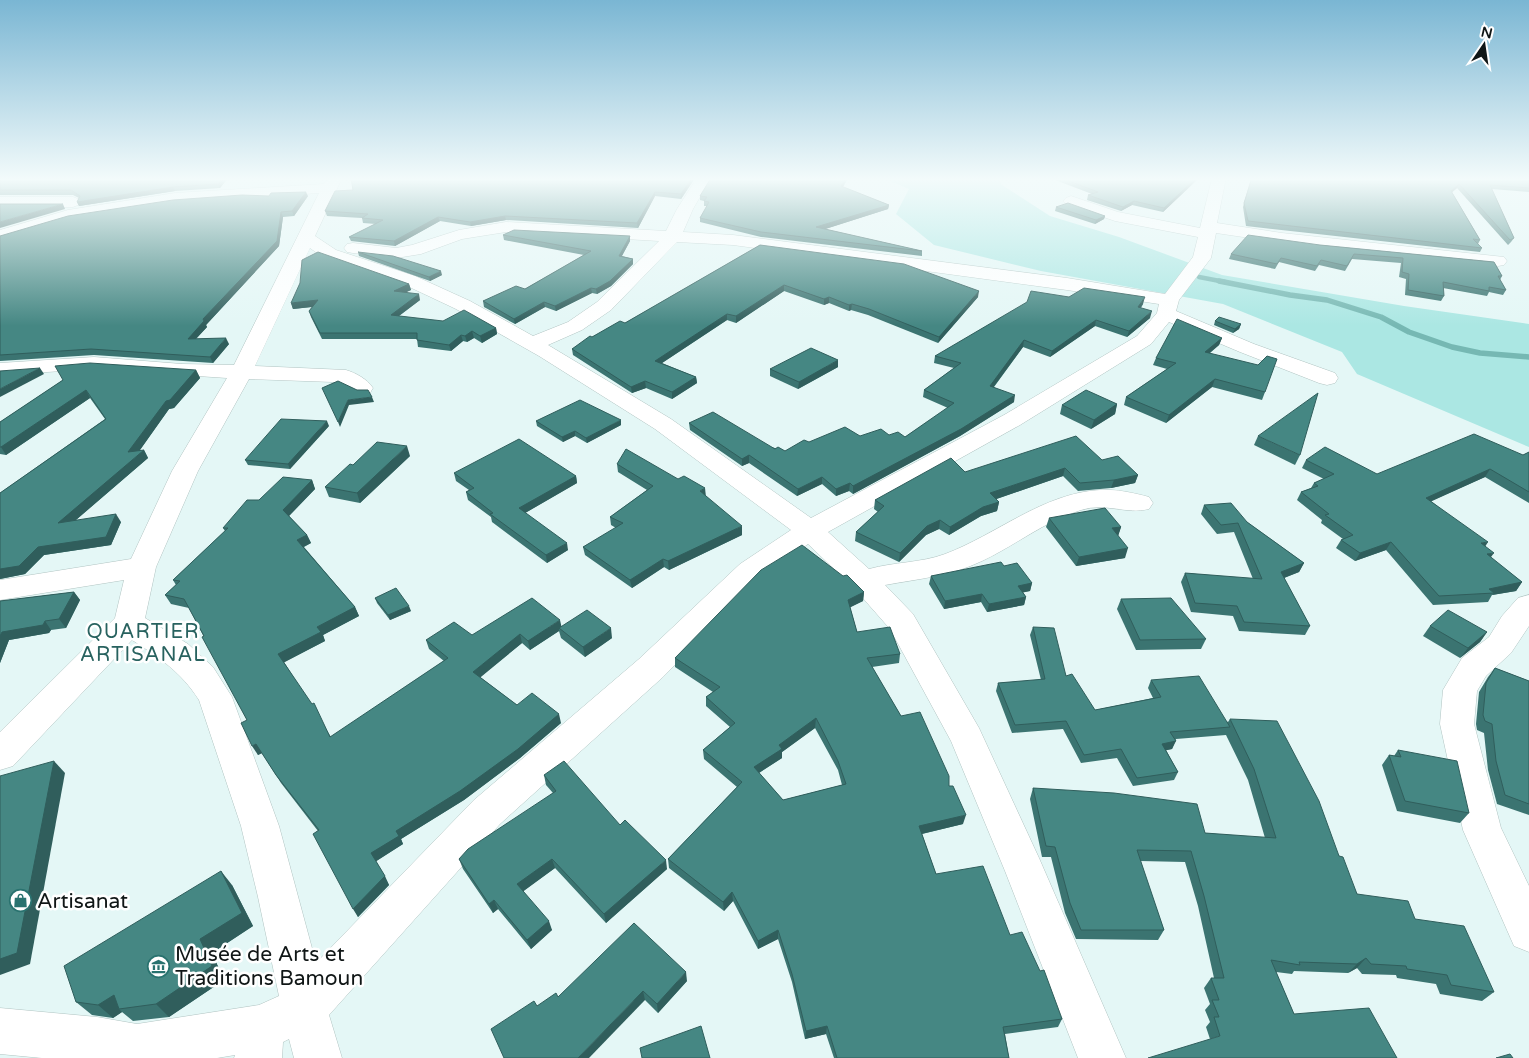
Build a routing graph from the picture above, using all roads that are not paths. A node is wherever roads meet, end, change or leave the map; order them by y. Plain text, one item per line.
1 (26, 227) edge
2 (314, 227) edge
3 (504, 227) edge
4 (512, 227) edge
5 (676, 227) edge
6 (1191, 227) edge
7 (1209, 230) junction
8 (0, 235) edge
9 (672, 237) junction
10 (309, 240) junction
11 (1498, 261) dead end
12 (1168, 307) junction
13 (532, 344) junction
14 (0, 369) edge
15 (242, 371) junction
16 (1327, 378) dead end
17 (362, 388) edge
18 (1140, 503) dead end
19 (810, 530) junction
20 (142, 567) junction
21 (864, 581) junction
22 (0, 590) edge
23 (1529, 606) edge
24 (129, 623) junction
25 (0, 755) edge
26 (1529, 931) edge
27 (304, 1008) junction
28 (0, 1031) edge
29 (260, 1043) edge
30 (318, 1058) edge
31 (1102, 1058) edge

1 - 8 street
2 - 10 street
3 - 10 street
4 - 9 street
5 - 9 street
6 - 7 street
7 - 11 street
7 - 12 street
9 - 12 street
9 - 13 street
10 - 13 street
10 - 15 street
12 - 16 street
12 - 19 street
13 - 19 street
14 - 15 street
15 - 17 street
15 - 20 street
18 - 21 street
19 - 21 street
19 - 27 street
20 - 22 street
20 - 24 street
21 - 31 street
23 - 26 street
24 - 25 street
24 - 27 street
27 - 29 street
27 - 30 street
28 - 29 street

